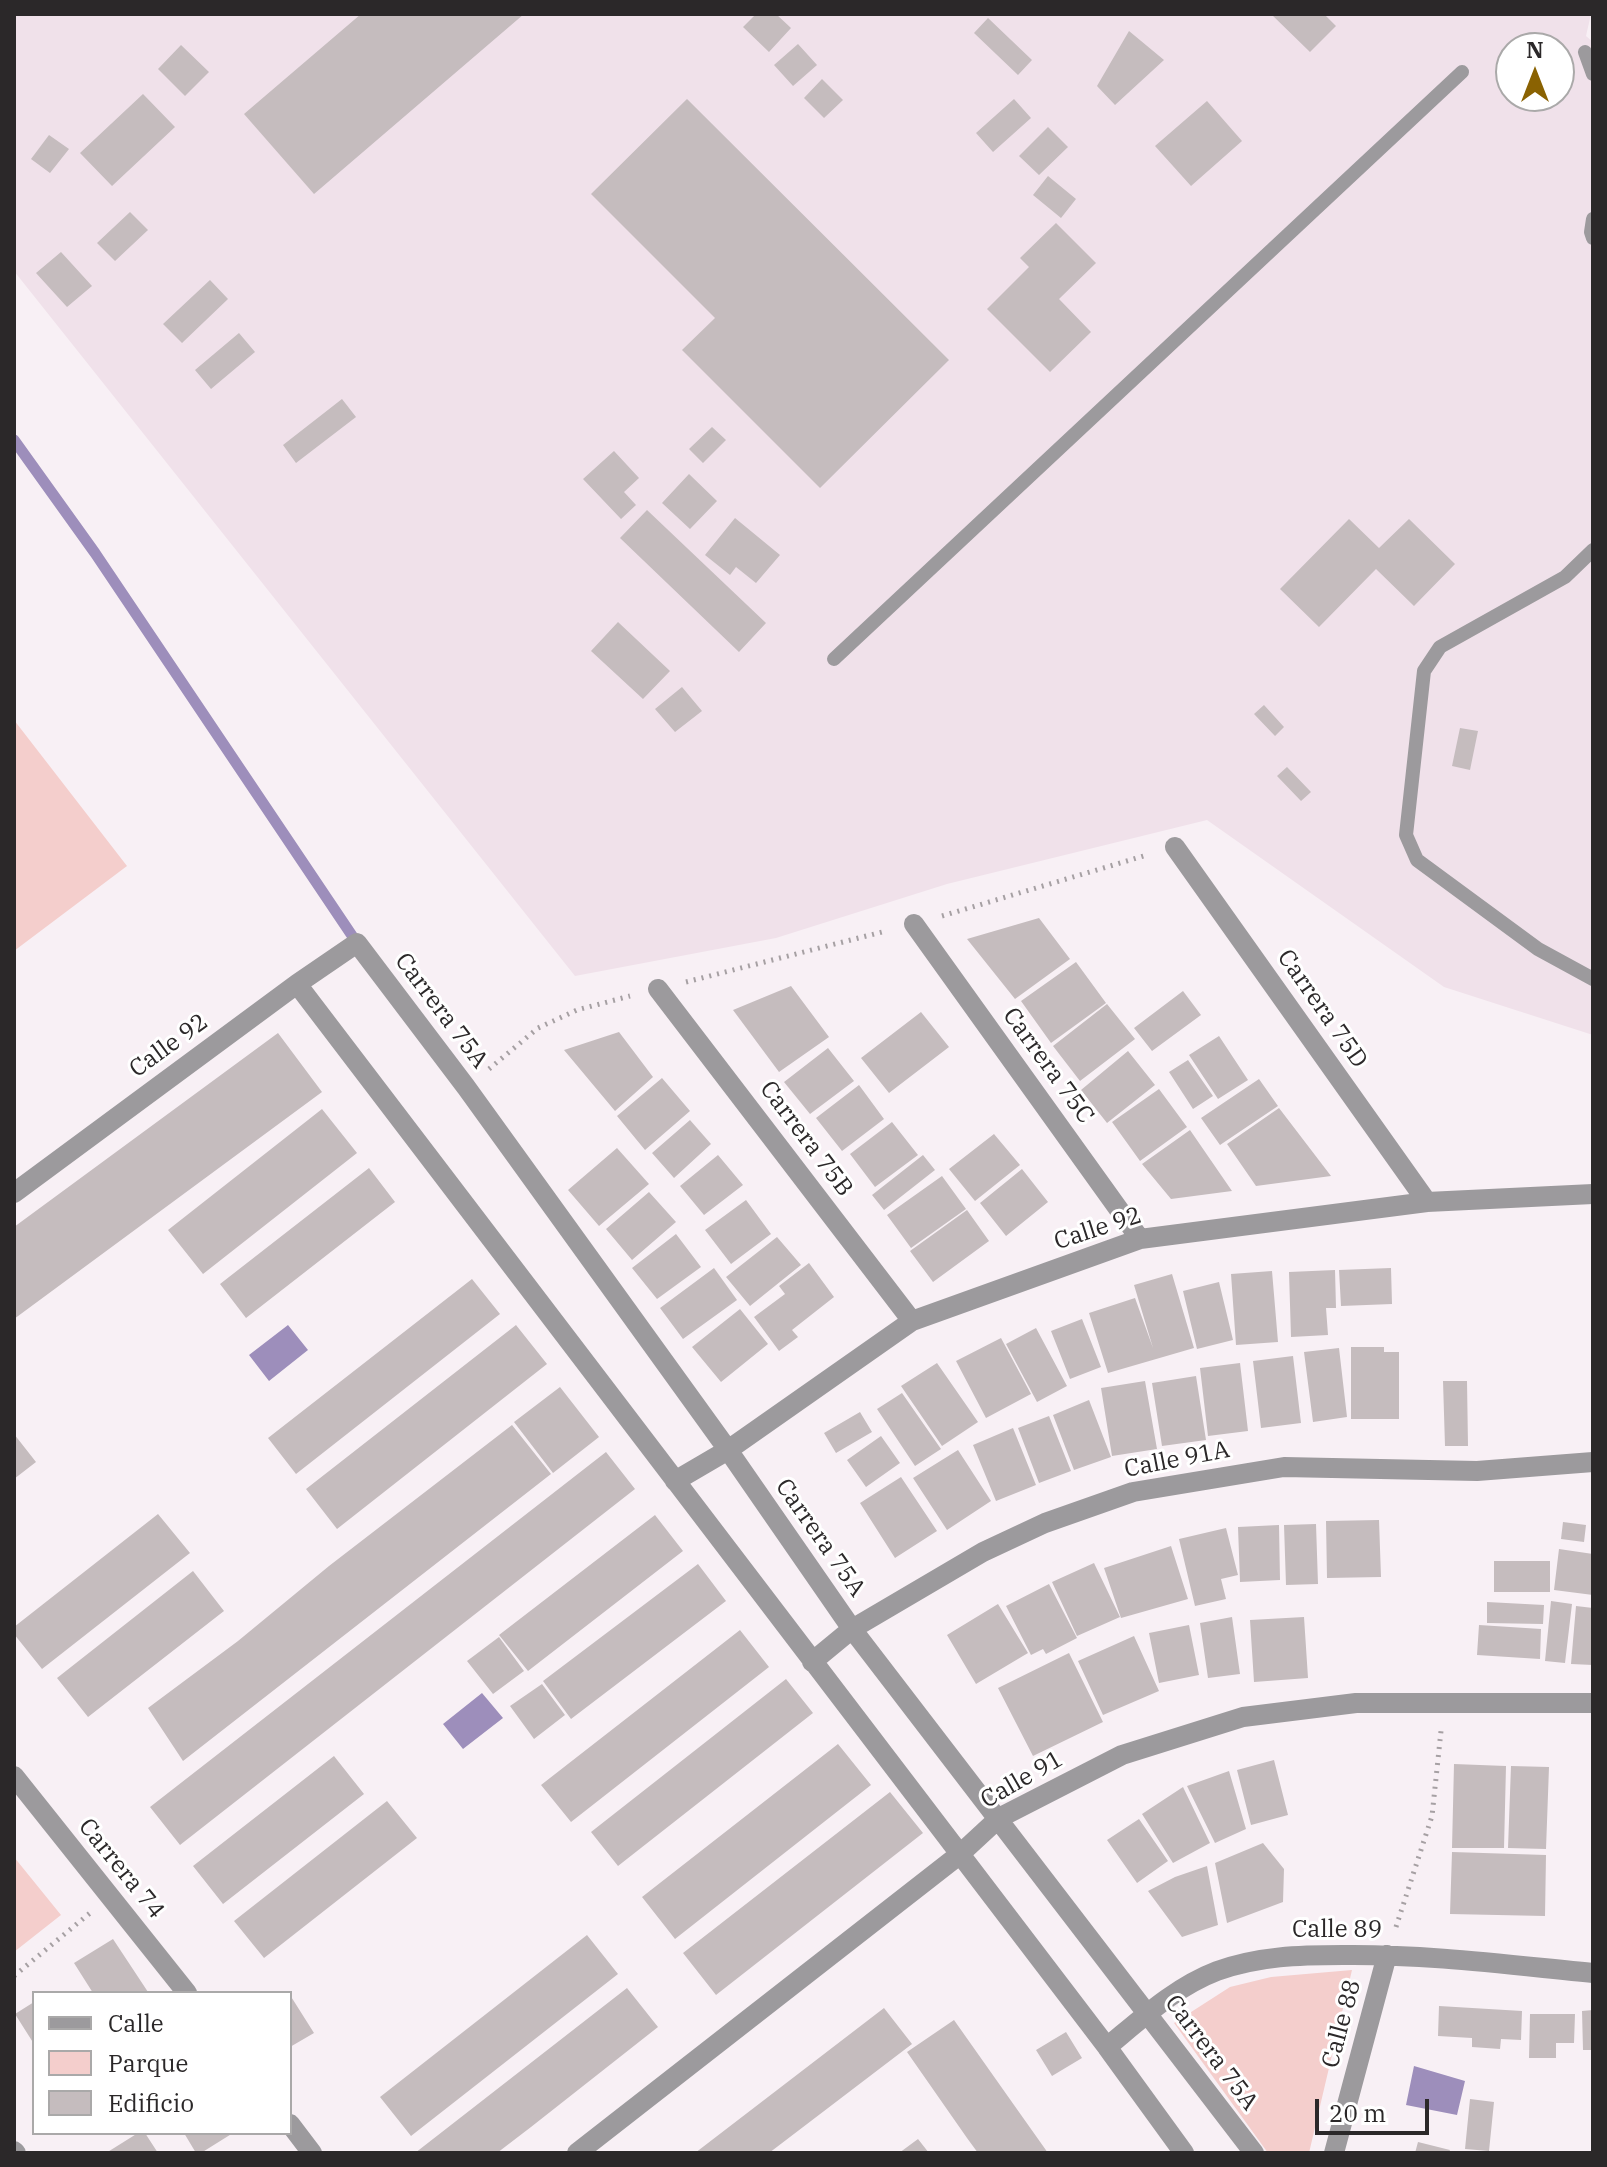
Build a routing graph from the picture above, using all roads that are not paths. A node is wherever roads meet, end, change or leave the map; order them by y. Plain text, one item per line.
1 (1585, 52) dead end
2 (1462, 72) dead end
3 (1593, 74) edge
4 (1593, 219) edge
5 (1593, 238) edge
6 (1593, 550) edge
7 (834, 659) dead end
8 (1175, 847) road end
9 (914, 924) road end
10 (357, 943) joint
11 (1593, 979) edge
12 (297, 984) junction
13 (658, 989) road end
14 (14, 1193) edge
15 (1593, 1194) edge
16 (1427, 1202) junction
17 (1140, 1239) junction
18 (912, 1321) junction
19 (728, 1450) junction
20 (1593, 1462) edge
21 (675, 1481) junction
22 (852, 1629) junction
23 (812, 1662) junction
24 (1593, 1703) edge
25 (14, 1776) edge
26 (999, 1818) junction
27 (959, 1855) junction
28 (1387, 1955) junction
29 (1593, 1973) edge
30 (185, 1991) edge
31 (1149, 2013) junction
32 (1107, 2047) junction
33 (292, 2127) edge
34 (312, 2153) edge
35 (577, 2153) edge
36 (1184, 2153) edge
37 (1254, 2153) edge
38 (1334, 2153) edge

1 - 3 lane
2 - 7 lane
4 - 5 lane
6 - 11 lane
8 - 16 street, Carrera 75D
9 - 17 street, Carrera 75C
10 - 12 street, Calle 92
10 - 19 street, Carrera 75A
12 - 14 street, Calle 92
12 - 21 street
13 - 18 street, Carrera 75B
15 - 16 street, Calle 92
16 - 17 street, Calle 92
17 - 18 street, Calle 92
18 - 19 street, Calle 92
19 - 21 street, Calle 92
19 - 22 street, Carrera 75A
20 - 22 street, Calle 91A
21 - 23 street
22 - 23 street, Calle 91A
22 - 26 street, Carrera 75A
23 - 27 street
24 - 26 street, Calle 91
25 - 30 street, Carrera 74
26 - 27 street, Calle 91
26 - 31 street, Carrera 75A
27 - 32 street
27 - 35 street, Calle 91
28 - 29 street, Calle 89
28 - 31 street, Calle 89
28 - 38 street, Calle 88
31 - 32 street, Calle 89
31 - 37 street, Carrera 75A
32 - 36 street
33 - 34 street

